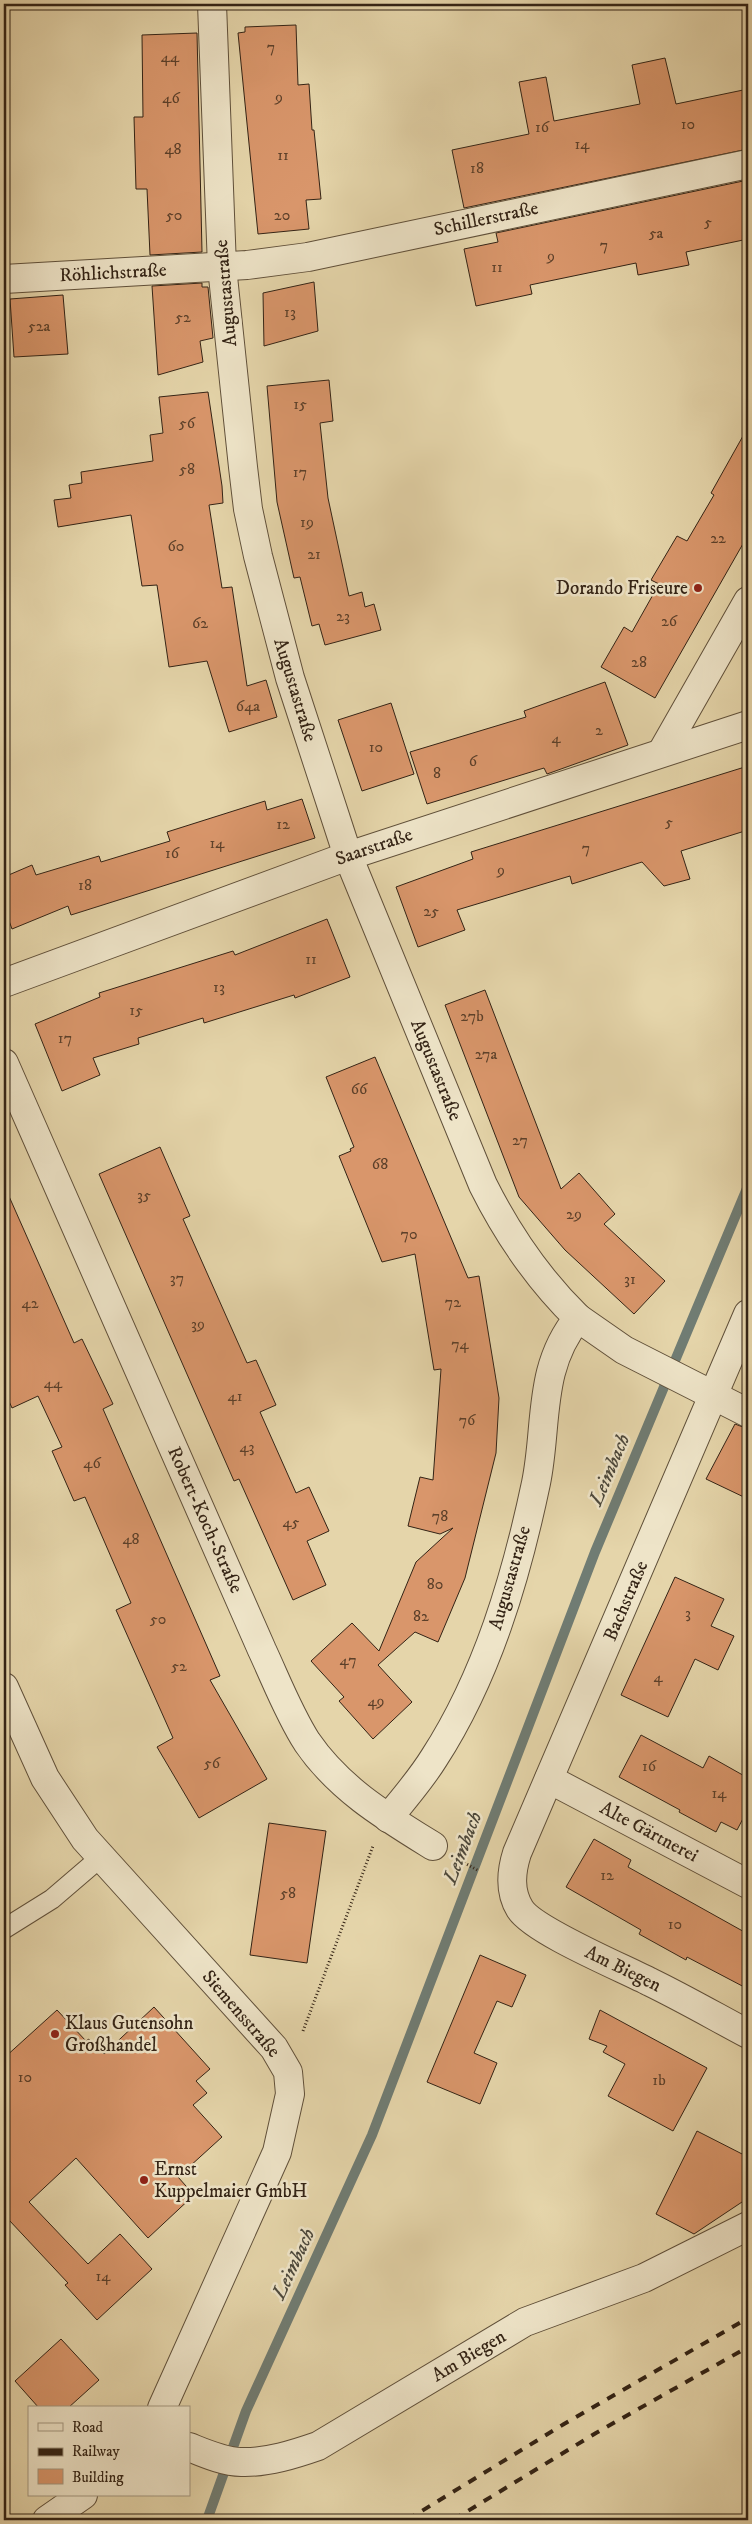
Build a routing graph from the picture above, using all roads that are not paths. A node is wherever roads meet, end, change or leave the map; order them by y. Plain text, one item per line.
1 (212, 4) edge
2 (748, 164) edge
3 (222, 267) junction
4 (4, 279) edge
5 (748, 601) edge
6 (748, 725) edge
7 (662, 752) junction
8 (348, 856) junction
9 (4, 983) edge
10 (4, 1062) edge
11 (748, 1314) edge
12 (578, 1318) junction
13 (714, 1396) junction
14 (748, 1413) edge
15 (4, 1687) edge
16 (550, 1779) junction
17 (388, 1818) junction
18 (433, 1846) road end
19 (101, 1858) junction
20 (748, 1884) edge
21 (513, 1889) joint
22 (4, 1930) edge
23 (748, 2034) edge
24 (748, 2226) edge
25 (163, 2406) edge
26 (197, 2450) edge
27 (82, 2496) edge
28 (47, 2520) edge

1 - 3 street, Augustastraße
2 - 3 street, Schillerstraße
3 - 4 street, Röhlichstraße
3 - 8 street, Augustastraße
5 - 7 street
6 - 7 street, Saarstraße
7 - 8 street, Saarstraße
8 - 9 street, Saarstraße
8 - 12 street, Augustastraße
10 - 17 street, Robert-Koch-Straße
11 - 13 street, Bachstraße
12 - 13 street, Augustastraße
12 - 17 street, Augustastraße
13 - 14 street, Augustastraße
13 - 16 street, Bachstraße
15 - 19 street, Siemensstraße
16 - 20 street, Alte Gärtnerei
16 - 21 street, Bachstraße
17 - 18 street, Robert-Koch-Straße
19 - 22 lane
19 - 25 street, Siemensstraße
21 - 23 street, Am Biegen
24 - 26 street, Am Biegen
27 - 28 street

